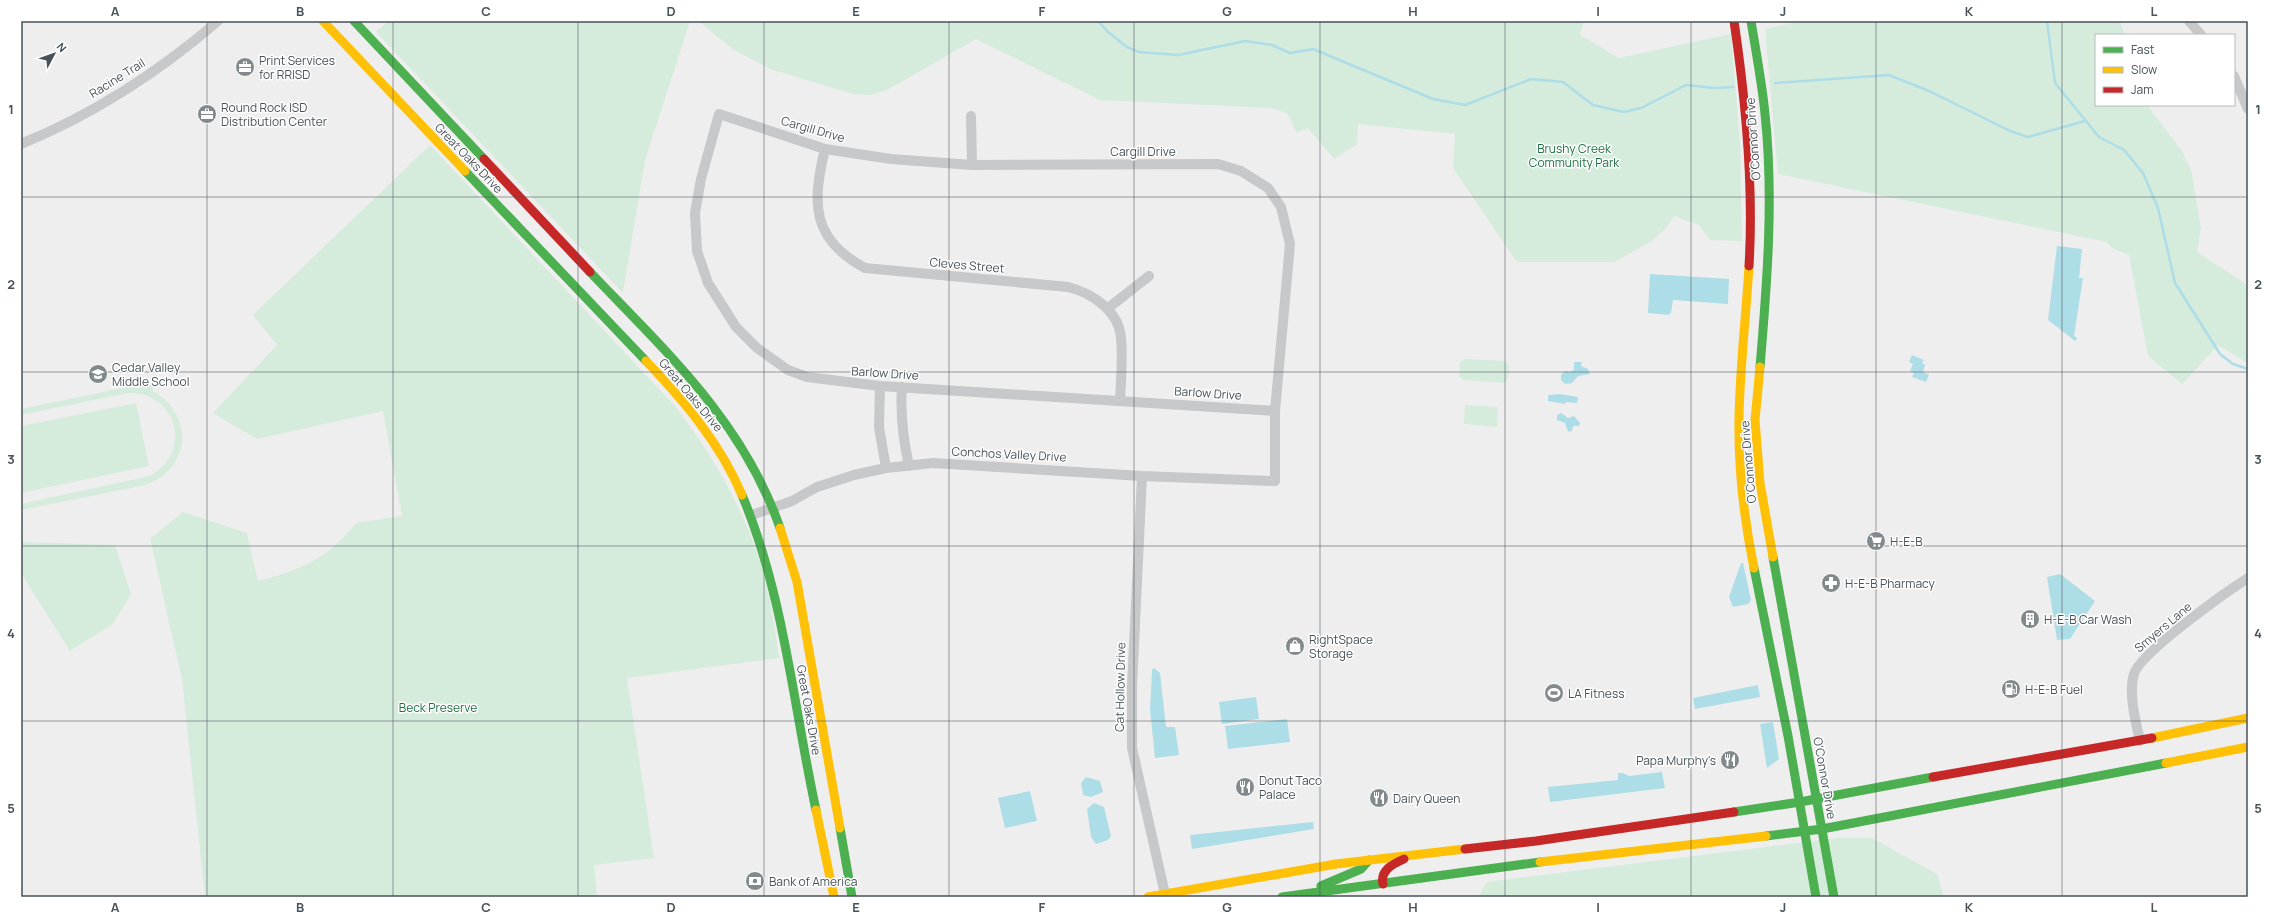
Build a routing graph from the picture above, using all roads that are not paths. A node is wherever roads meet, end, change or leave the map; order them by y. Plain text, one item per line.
1 (218, 21) edge
2 (323, 21) edge
3 (354, 21) edge
4 (1734, 21) edge
5 (1751, 21) edge
6 (2189, 21) edge
7 (2200, 34) edge
8 (2235, 78) edge
9 (2248, 109) edge
10 (719, 114) joint
11 (971, 116) dead end
12 (21, 144) edge
13 (825, 149) junction
14 (972, 165) junction
15 (1149, 276) dead end
16 (1107, 309) junction
17 (880, 386) junction
18 (902, 387) junction
19 (1120, 400) junction
20 (1275, 411) junction
21 (909, 466) junction
22 (886, 468) junction
23 (1142, 476) junction
24 (1274, 481) joint
25 (1743, 494) junction
26 (773, 507) junction
27 (752, 515) junction
28 (2248, 578) edge
29 (1782, 610) junction
30 (1763, 613) junction
31 (1795, 678) junction
32 (2248, 718) edge
33 (2140, 741) junction
34 (2248, 747) edge
35 (1817, 799) junction
36 (1800, 802) junction
37 (1822, 829) junction
38 (1804, 830) junction
39 (1412, 856) junction
40 (1369, 860) junction
41 (1383, 884) junction
42 (1307, 892) junction
43 (1165, 894) junction
44 (834, 897) edge
45 (852, 897) edge
46 (1148, 897) edge
47 (1282, 897) edge
48 (1816, 897) edge
49 (1834, 897) edge

1 - 12 street, Racine Trail
2 - 27 main road, Great Oaks Drive
3 - 26 main road, Great Oaks Drive
4 - 25 main road, O'Connor Drive
5 - 29 main road, O'Connor Drive
6 - 7 street
8 - 9 street
10 - 13 street, Cargill Drive
10 - 17 street, Barlow Drive
11 - 14 street
13 - 14 street, Cargill Drive
13 - 16 street, Cleves Street
14 - 20 street, Cargill Drive
15 - 16 street
16 - 19 street, Cleves Street
17 - 18 street, Barlow Drive
17 - 22 street
18 - 19 street, Barlow Drive
18 - 21 street
19 - 20 street, Barlow Drive
20 - 24 street, Cargill Drive
21 - 22 street, Conchos Valley Drive
21 - 23 street, Conchos Valley Drive
22 - 26 street, Conchos Valley Drive
23 - 24 street, Conchos Valley Drive
23 - 43 street, Cat Hollow Drive
25 - 29 main road
25 - 30 main road, O'Connor Drive
26 - 27 street, Conchos Valley Drive
26 - 45 main road, Great Oaks Drive
27 - 44 main road, Great Oaks Drive
28 - 33 street, Smyers Lane
29 - 31 main road, O'Connor Drive
30 - 31 main road
30 - 36 main road, O'Connor Drive
31 - 35 main road, O'Connor Drive
32 - 33 main road
33 - 35 main road
34 - 37 main road
35 - 36 main road
35 - 37 main road, O'Connor Drive
36 - 38 main road, O'Connor Drive
36 - 39 main road
37 - 38 main road
37 - 49 main road, O'Connor Drive
38 - 41 main road
38 - 48 main road, O'Connor Drive
39 - 40 main road
39 - 41 main road
40 - 42 main road
40 - 43 main road
41 - 42 main road
42 - 47 main road
43 - 46 main road

